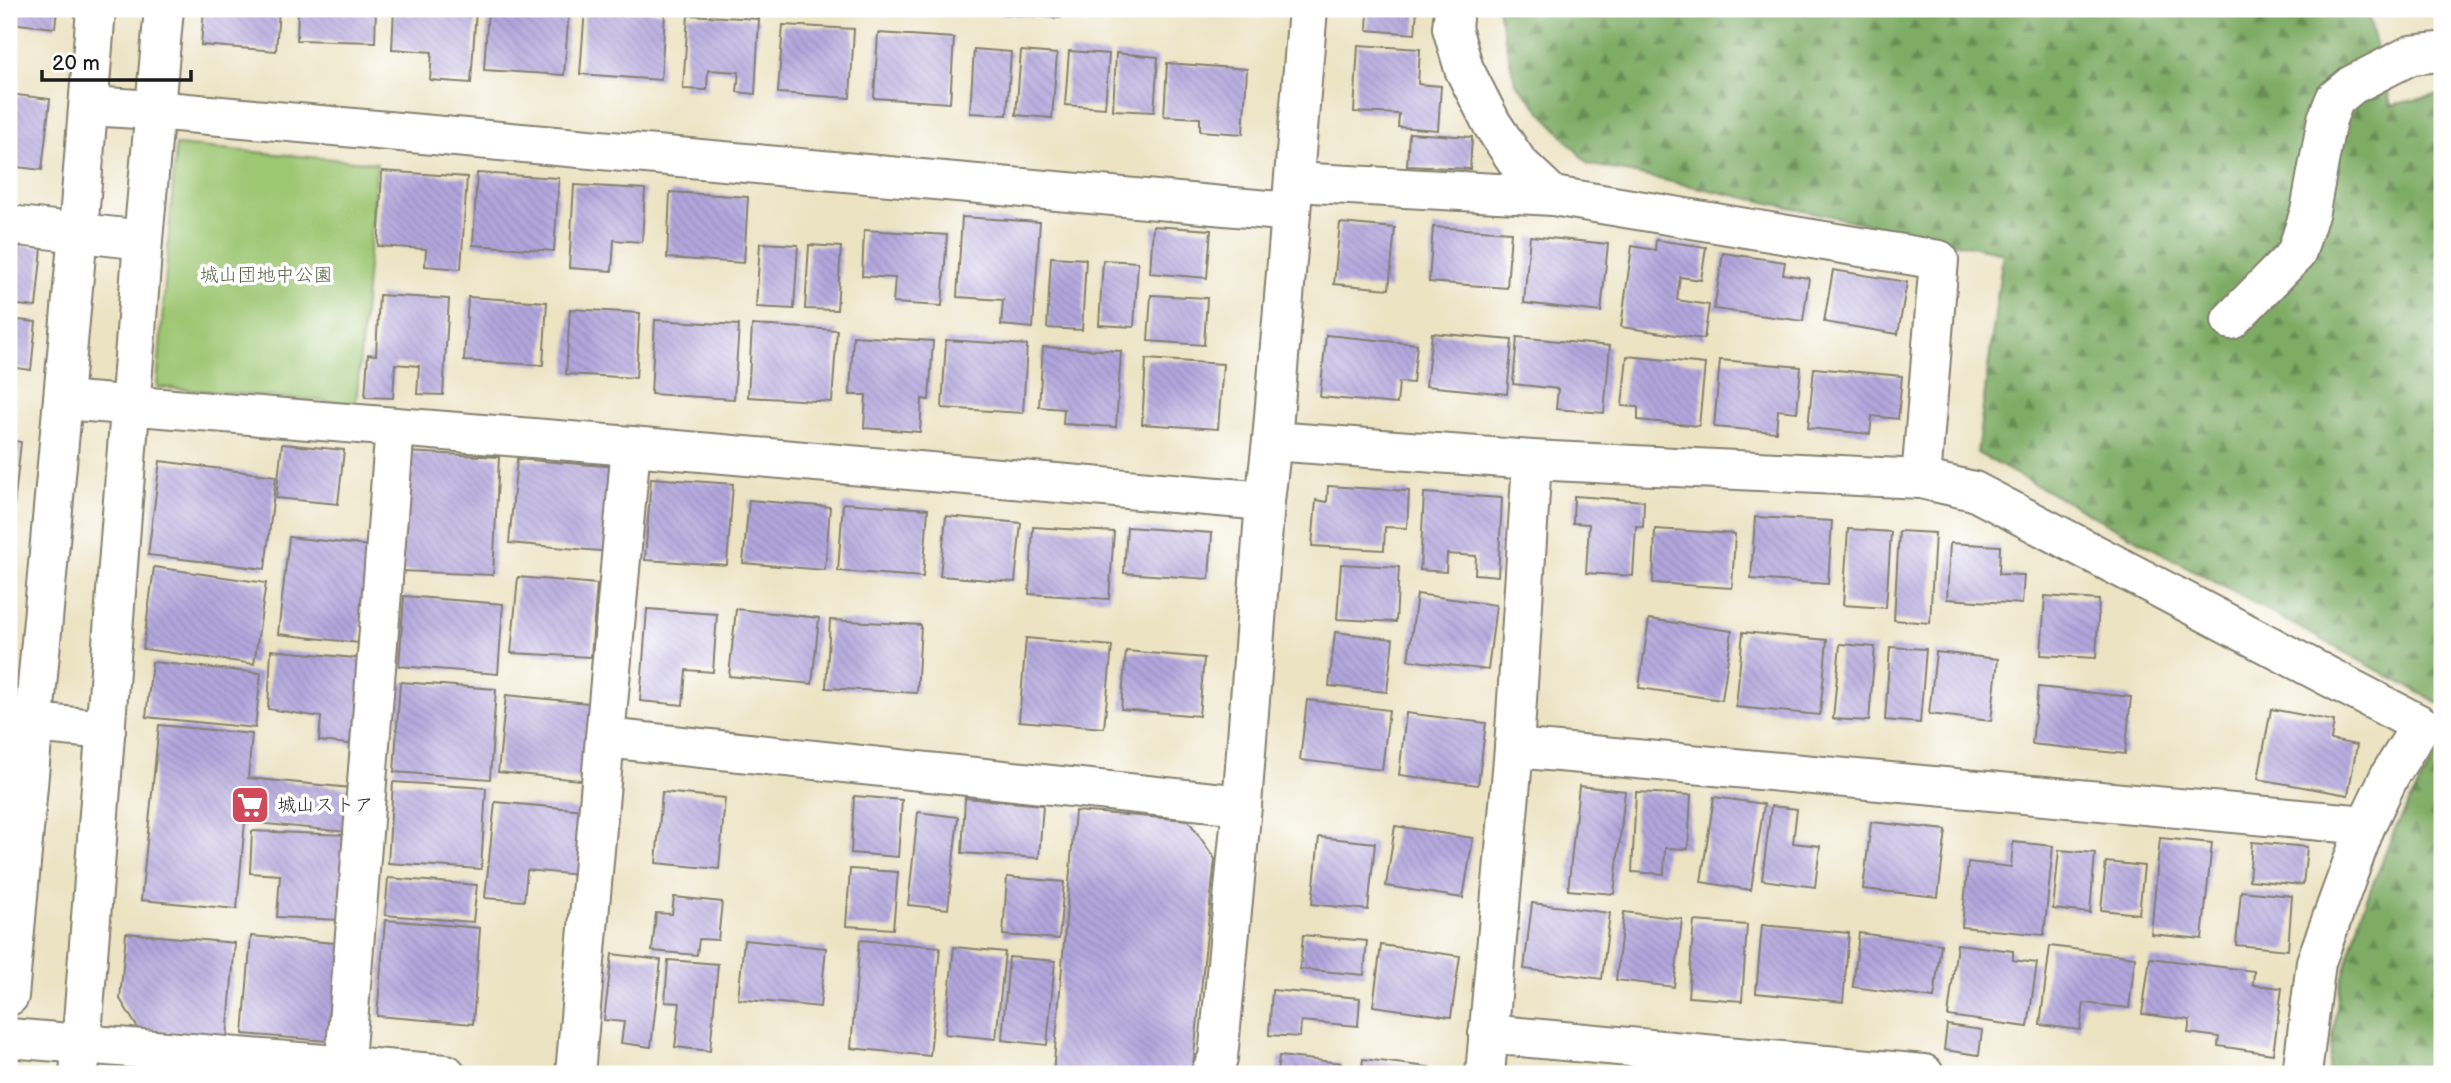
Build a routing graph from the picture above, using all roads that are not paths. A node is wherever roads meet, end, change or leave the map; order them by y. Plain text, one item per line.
1 (96, 9) edge
2 (164, 9) edge
3 (1308, 9) edge
4 (1454, 9) edge
5 (2439, 52) dead end
6 (89, 106) junction
7 (154, 110) junction
8 (1553, 196) junction
9 (1293, 197) junction
10 (9, 225) edge
11 (78, 232) junction
12 (143, 240) junction
13 (2231, 320) dead end
14 (63, 400) junction
15 (131, 404) junction
16 (395, 427) junction
17 (1272, 441) junction
18 (631, 446) junction
19 (1532, 460) junction
20 (1921, 479) junction
21 (1265, 500) junction
22 (34, 723) junction
23 (106, 730) junction
24 (606, 738) junction
25 (1514, 748) junction
26 (1242, 805) junction
27 (2366, 825) junction
28 (9, 996) edge
29 (1488, 1034) junction
30 (9, 1038) edge
31 (80, 1059) edge
32 (344, 1071) edge
33 (446, 1074) edge
34 (575, 1074) edge
35 (1210, 1074) edge
36 (1485, 1074) edge
37 (1924, 1074) edge
38 (2302, 1074) edge

1 - 6 street
2 - 7 street
3 - 9 street
4 - 8 street
5 - 13 street
6 - 7 street
6 - 11 street
7 - 9 street
7 - 12 street
8 - 9 street
8 - 20 street
9 - 17 street
10 - 11 street
11 - 12 street
11 - 14 street
12 - 15 street
14 - 15 street
14 - 22 street
15 - 16 street
15 - 23 street
16 - 18 street
16 - 32 street
17 - 19 street
17 - 21 street
18 - 21 street
18 - 24 street
19 - 20 street
19 - 25 street
20 - 27 street
21 - 26 street
22 - 23 street
22 - 28 street
23 - 31 street
24 - 26 street
24 - 34 street
25 - 27 street
25 - 29 street
26 - 35 street
27 - 38 street
29 - 36 street
29 - 37 street
30 - 31 street
31 - 32 street
32 - 33 street

